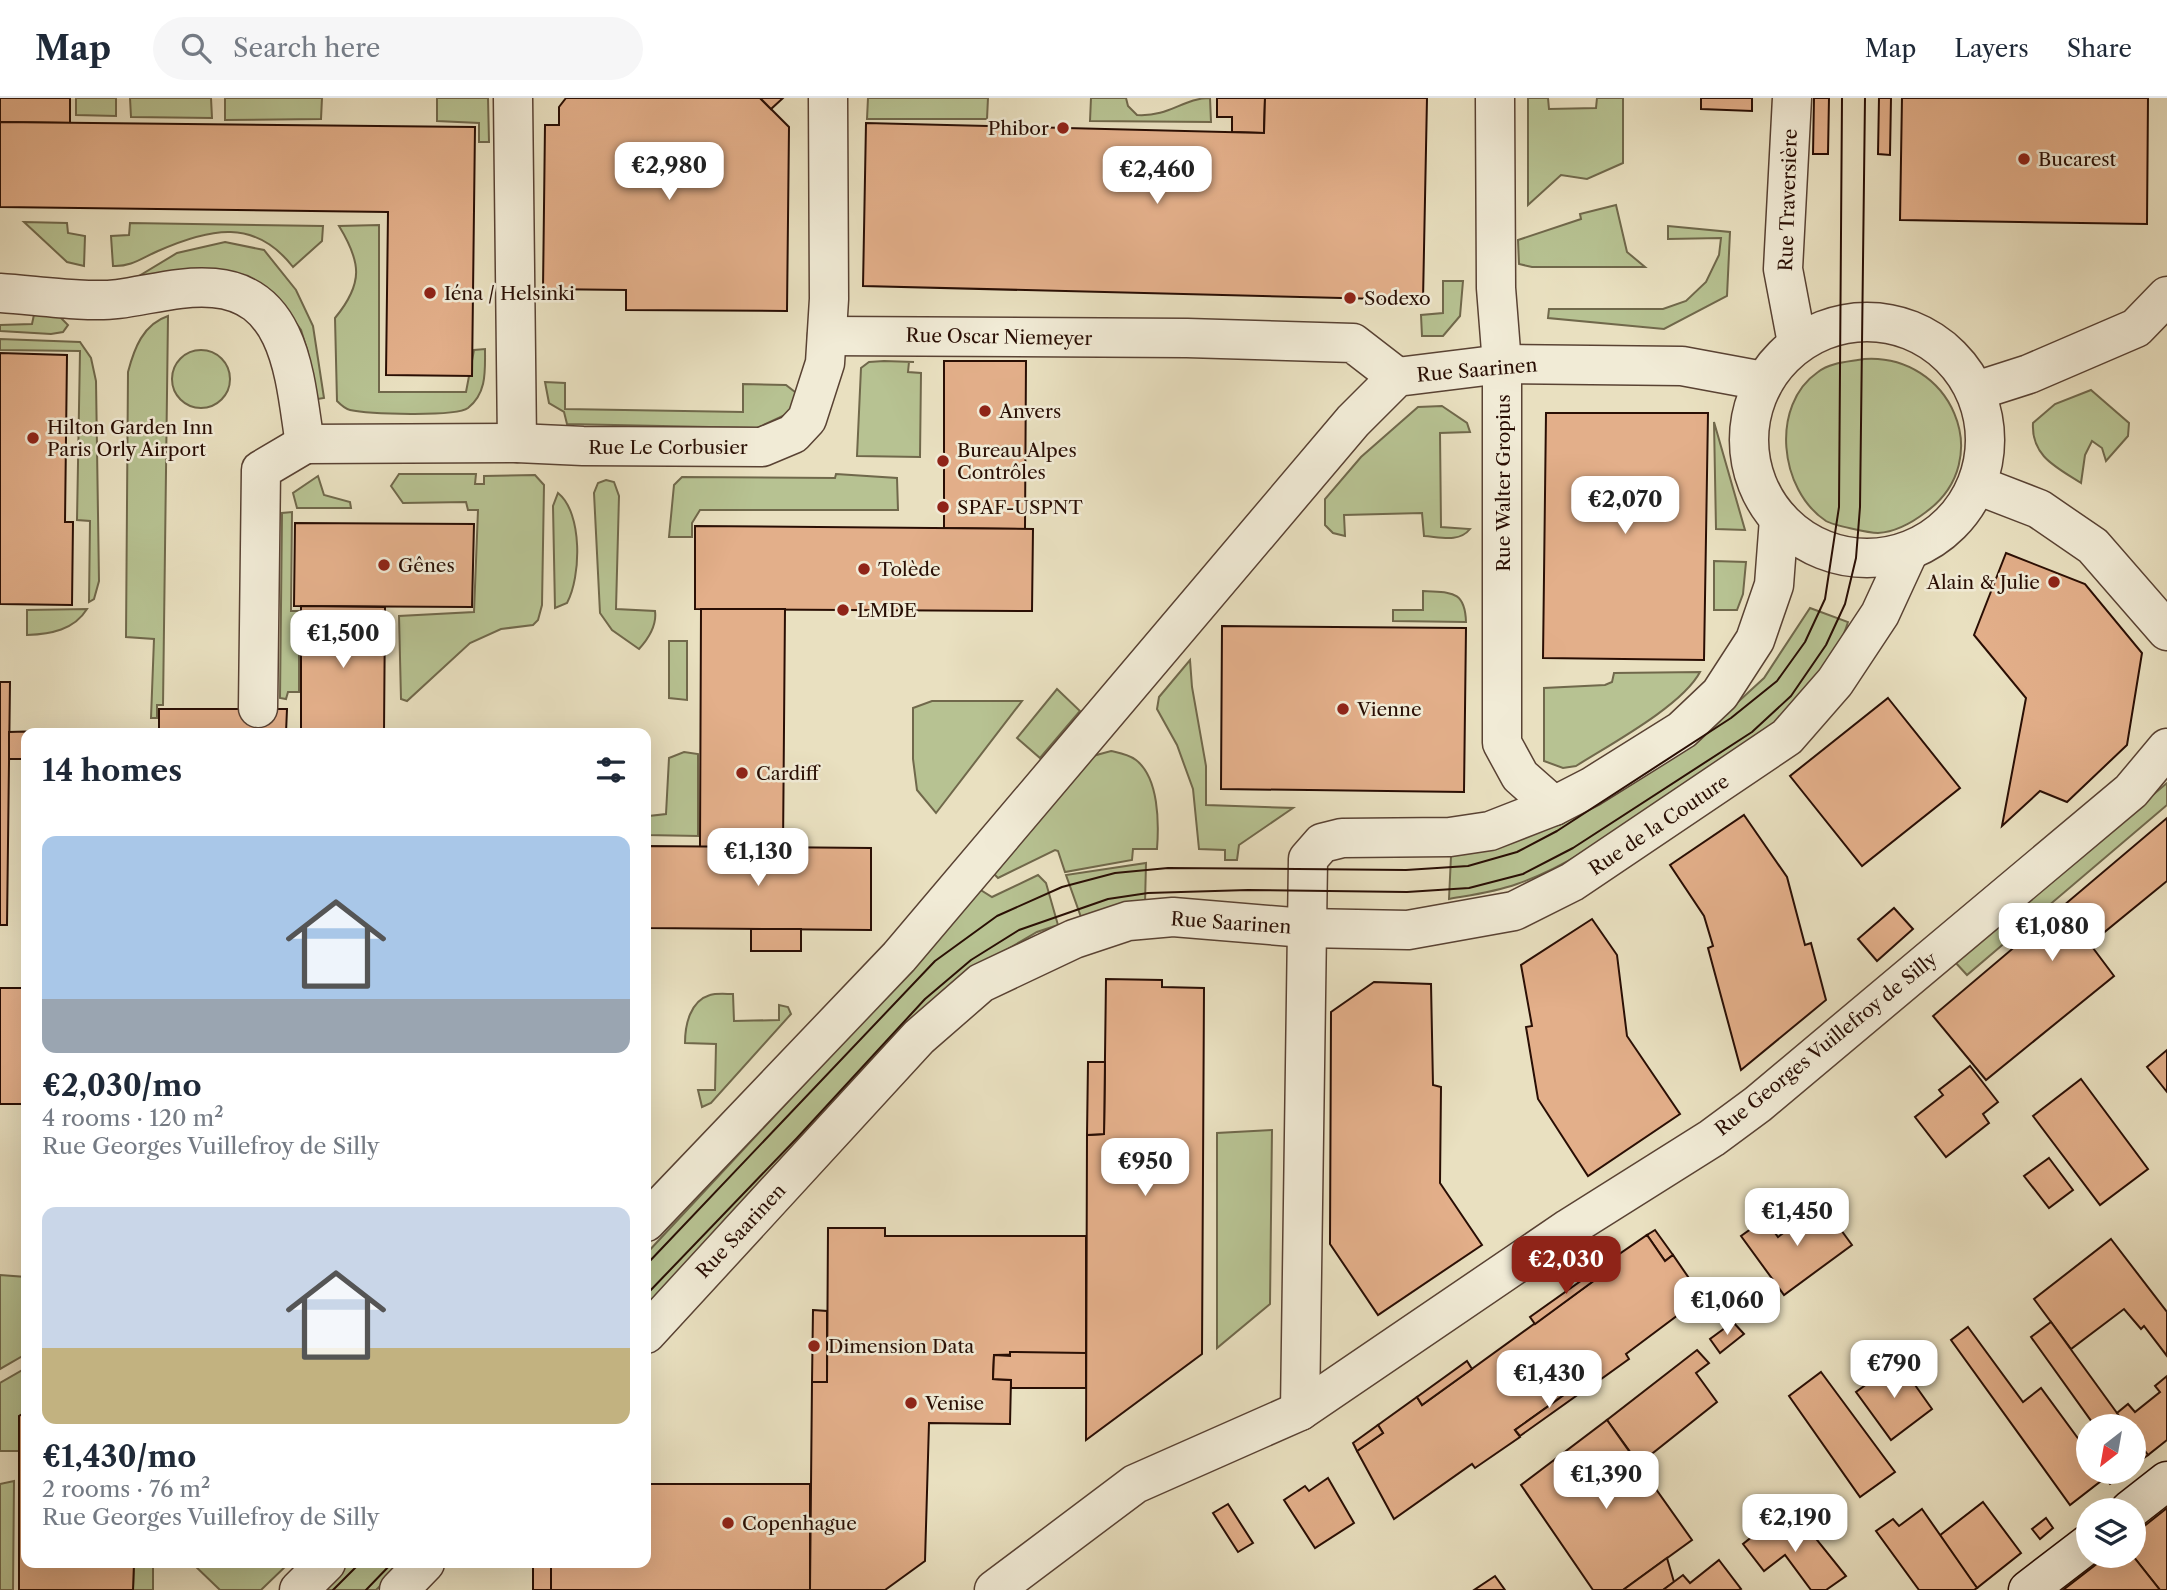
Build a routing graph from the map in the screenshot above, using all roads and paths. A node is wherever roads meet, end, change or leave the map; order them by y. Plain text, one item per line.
1 (513, 98) edge
2 (828, 98) edge
3 (1495, 98) edge
4 (1792, 98) edge
5 (0, 293) edge
6 (2167, 296) edge
7 (827, 336) junction
8 (1797, 343) junction
9 (1502, 364) junction
10 (1397, 377) junction
11 (1763, 382) junction
12 (1976, 391) junction
13 (517, 443) junction
14 (305, 444) junction
15 (1977, 485) junction
16 (1779, 520) junction
17 (1909, 551) junction
18 (2167, 631) edge
19 (258, 708) dead end
20 (2167, 748) edge
21 (1554, 806) junction
22 (1305, 928) junction
23 (651, 1217) edge
24 (651, 1329) edge
25 (1300, 1411) junction
26 (2167, 1481) edge
27 (2145, 1498) edge
28 (2076, 1553) edge
29 (321, 1568) edge
30 (420, 1568) edge
31 (299, 1590) edge
32 (399, 1590) edge
33 (994, 1590) edge
34 (2028, 1590) edge

1 - 13 street
2 - 7 street
3 - 9 street, Rue Walter Gropius
4 - 8 street, Rue Traversière
5 - 14 street
6 - 12 street
7 - 10 street, Rue Oscar Niemeyer
7 - 13 street, Rue Le Corbusier
8 - 11 street
8 - 12 street
9 - 10 street, Rue Saarinen
9 - 11 street, Rue Saarinen
9 - 21 street, Rue Walter Gropius
10 - 23 street, Rue Saarinen
11 - 16 street
12 - 15 street
13 - 14 street, Rue Le Corbusier
14 - 19 street
15 - 17 street
15 - 18 street
16 - 17 street
16 - 21 street, Rue Saarinen
17 - 22 street, Rue de la Couture
20 - 25 street, Rue Georges Vuillefroy de Silly
21 - 22 street, Rue Saarinen
22 - 24 street, Rue Saarinen
22 - 25 street
25 - 33 street, Rue Georges Vuillefroy de Silly
26 - 27 street
28 - 34 street
29 - 31 street
30 - 32 street

